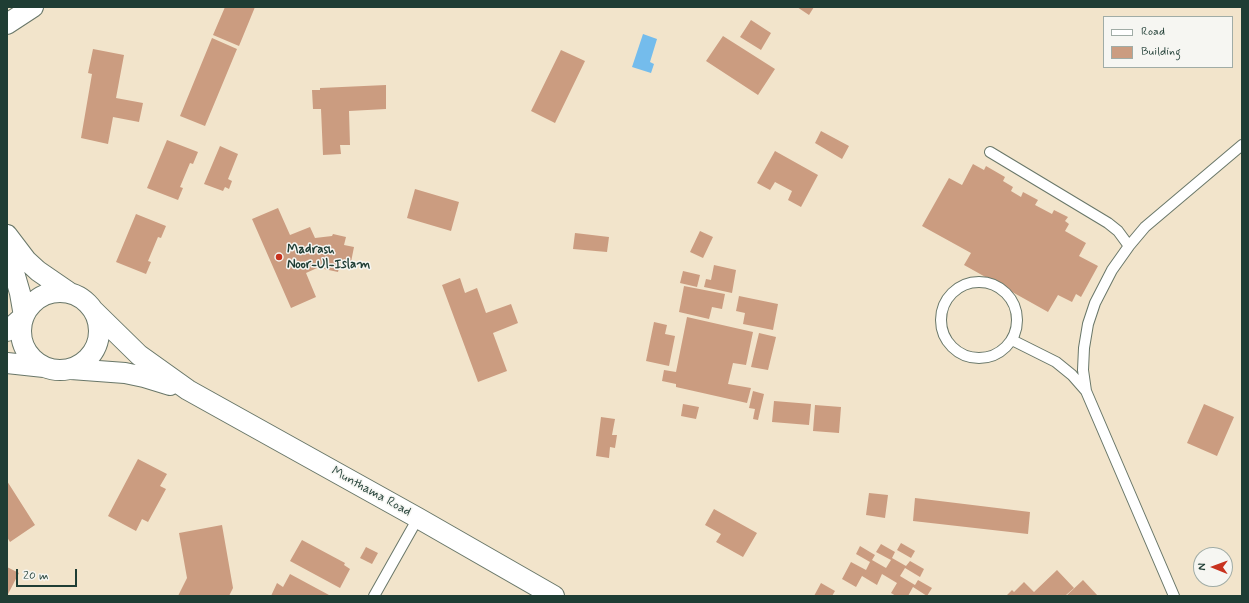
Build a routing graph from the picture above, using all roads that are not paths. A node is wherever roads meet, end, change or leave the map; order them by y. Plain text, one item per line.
1 (32, 7) edge
2 (7, 24) edge
3 (1242, 145) edge
4 (990, 152) dead end
5 (7, 235) edge
6 (1129, 246) junction
7 (7, 253) edge
8 (70, 293) junction
9 (92, 309) junction
10 (24, 316) junction
11 (7, 331) edge
12 (1012, 340) junction
13 (7, 364) edge
14 (44, 367) junction
15 (72, 369) junction
16 (188, 390) junction
17 (1086, 392) junction
18 (418, 518) junction
19 (374, 596) edge
20 (554, 596) edge
21 (1174, 596) edge

1 - 2 street
3 - 6 lane
4 - 6 lane
5 - 8 street
6 - 17 lane
7 - 10 street
8 - 9 street
8 - 10 street
9 - 15 street
9 - 16 street
10 - 11 street
10 - 14 street
12 - 12 lane
12 - 17 lane
13 - 14 street
14 - 15 street
15 - 16 street
16 - 18 street, Munthama Road
17 - 21 lane
18 - 19 lane
18 - 20 street, Munthama Road

